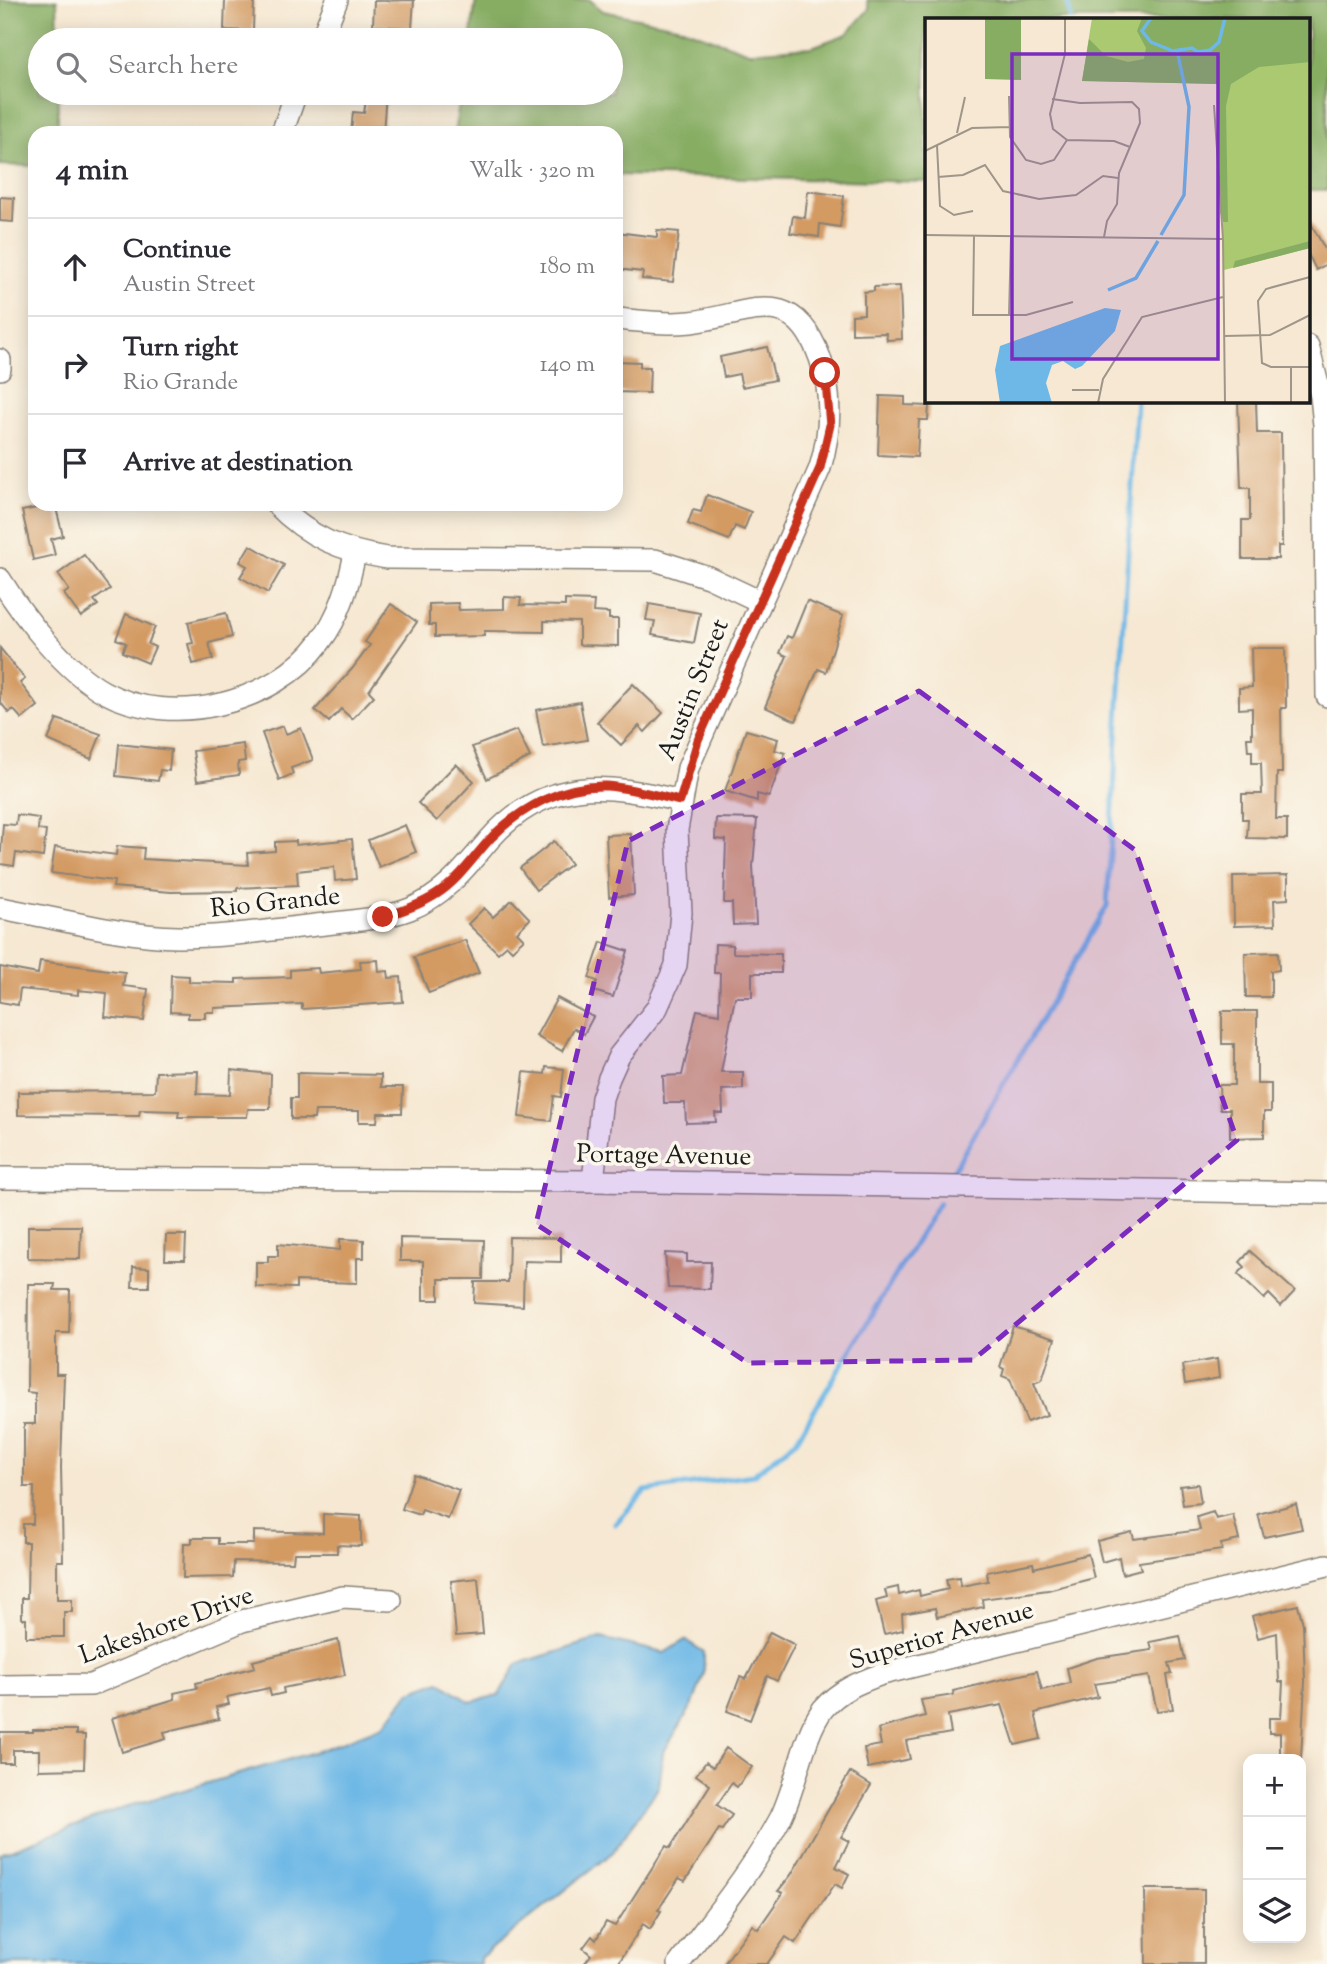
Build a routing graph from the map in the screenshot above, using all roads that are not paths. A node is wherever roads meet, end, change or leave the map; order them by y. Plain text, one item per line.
1 (337, 0) edge
2 (326, 28) edge
3 (292, 105) edge
4 (284, 126) edge
5 (623, 320) edge
6 (1310, 354) edge
7 (0, 360) edge
8 (0, 369) edge
9 (284, 511) edge
10 (355, 553) junction
11 (0, 579) edge
12 (759, 601) junction
13 (1327, 696) edge
14 (680, 801) junction
15 (0, 908) edge
16 (0, 1178) edge
17 (593, 1181) junction
18 (1327, 1193) edge
19 (1327, 1565) edge
20 (391, 1600) dead end
21 (0, 1686) edge
22 (679, 1964) edge

1 - 2 street
3 - 4 street
5 - 12 street, Austin Street
6 - 13 street
7 - 8 street
9 - 10 street
10 - 11 street
10 - 12 street
12 - 14 street, Austin Street
14 - 15 street, Rio Grande
14 - 17 street, Austin Street
16 - 17 street, Portage Avenue
17 - 18 street, Portage Avenue
19 - 22 street, Superior Avenue
20 - 21 street, Lakeshore Drive

